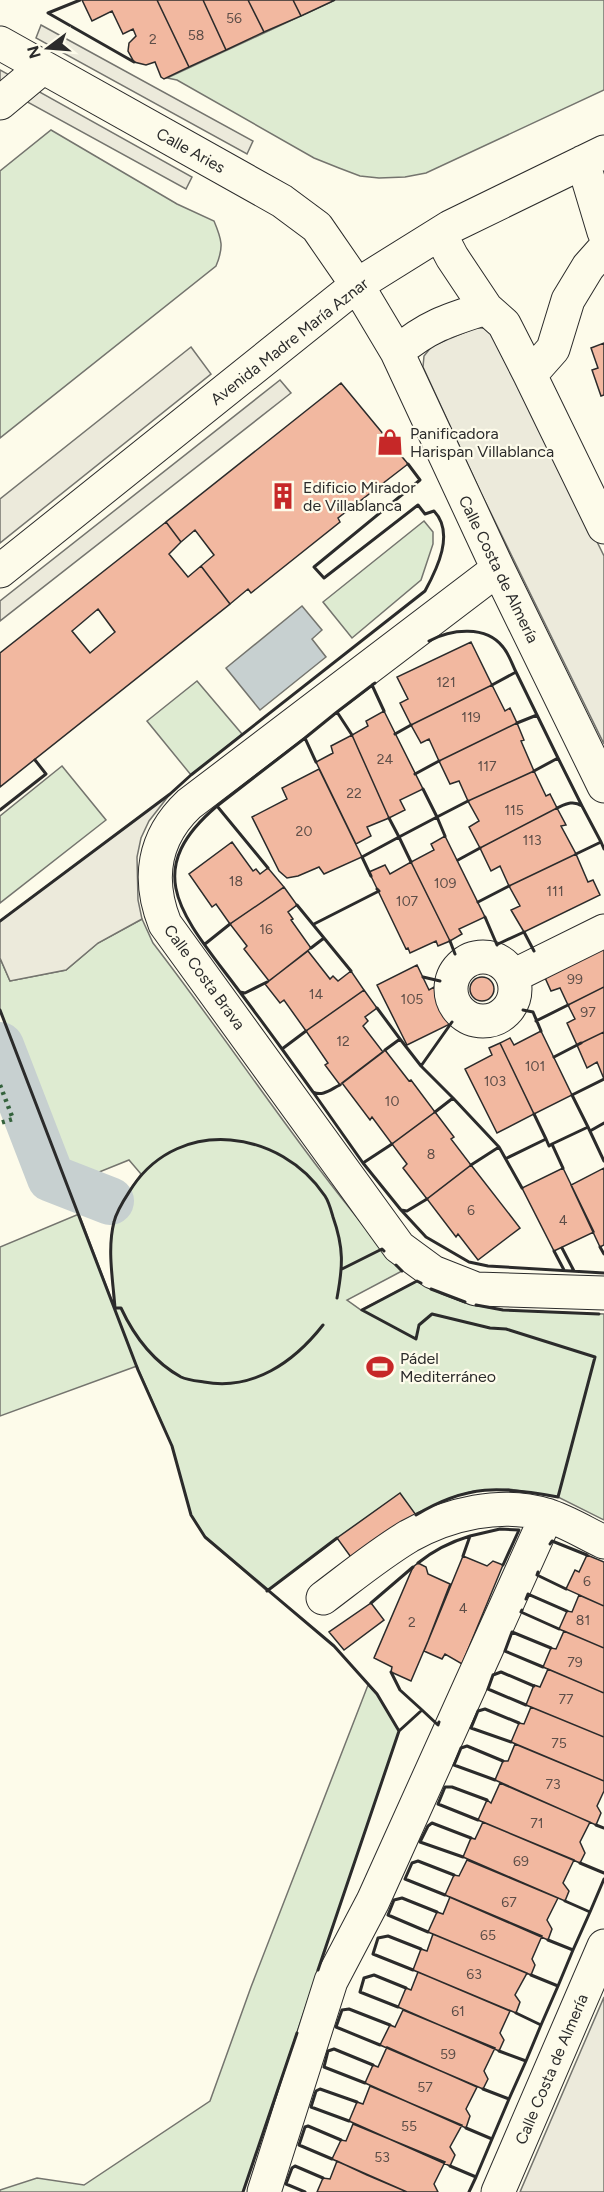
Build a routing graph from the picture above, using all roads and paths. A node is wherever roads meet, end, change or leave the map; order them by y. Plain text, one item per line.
1 (0, 43) edge
2 (42, 68) junction
3 (0, 103) edge
4 (593, 157) edge
5 (604, 232) edge
6 (440, 234) junction
7 (604, 249) edge
8 (357, 285) junction
9 (486, 308) junction
10 (397, 352) junction
11 (530, 375) junction
12 (604, 527) edge
13 (498, 569) junction
14 (0, 571) edge
15 (604, 786) edge
16 (604, 931) edge
17 (513, 976) dead end
18 (604, 1293) edge
19 (547, 1515) junction
20 (604, 1542) edge
21 (323, 1598) dead end
22 (604, 1946) edge
23 (264, 2192) edge
24 (498, 2192) edge

1 - 2 street, Calle Aries
2 - 3 street
2 - 8 street, Calle Aries
4 - 5 street
4 - 6 street, Avenida Madre María Aznar
6 - 8 street, Avenida Madre María Aznar
6 - 9 street
7 - 11 street
8 - 10 street, Calle Costa de Almería
8 - 14 street, Avenida Madre María Aznar
9 - 10 street
9 - 11 street
10 - 13 street, Calle Costa de Almería
11 - 12 street
13 - 15 street, Calle Costa de Almería
13 - 18 street, Calle Costa Brava
16 - 17 street
19 - 20 street
19 - 21 street
19 - 23 street
22 - 24 street, Calle Costa de Almería

